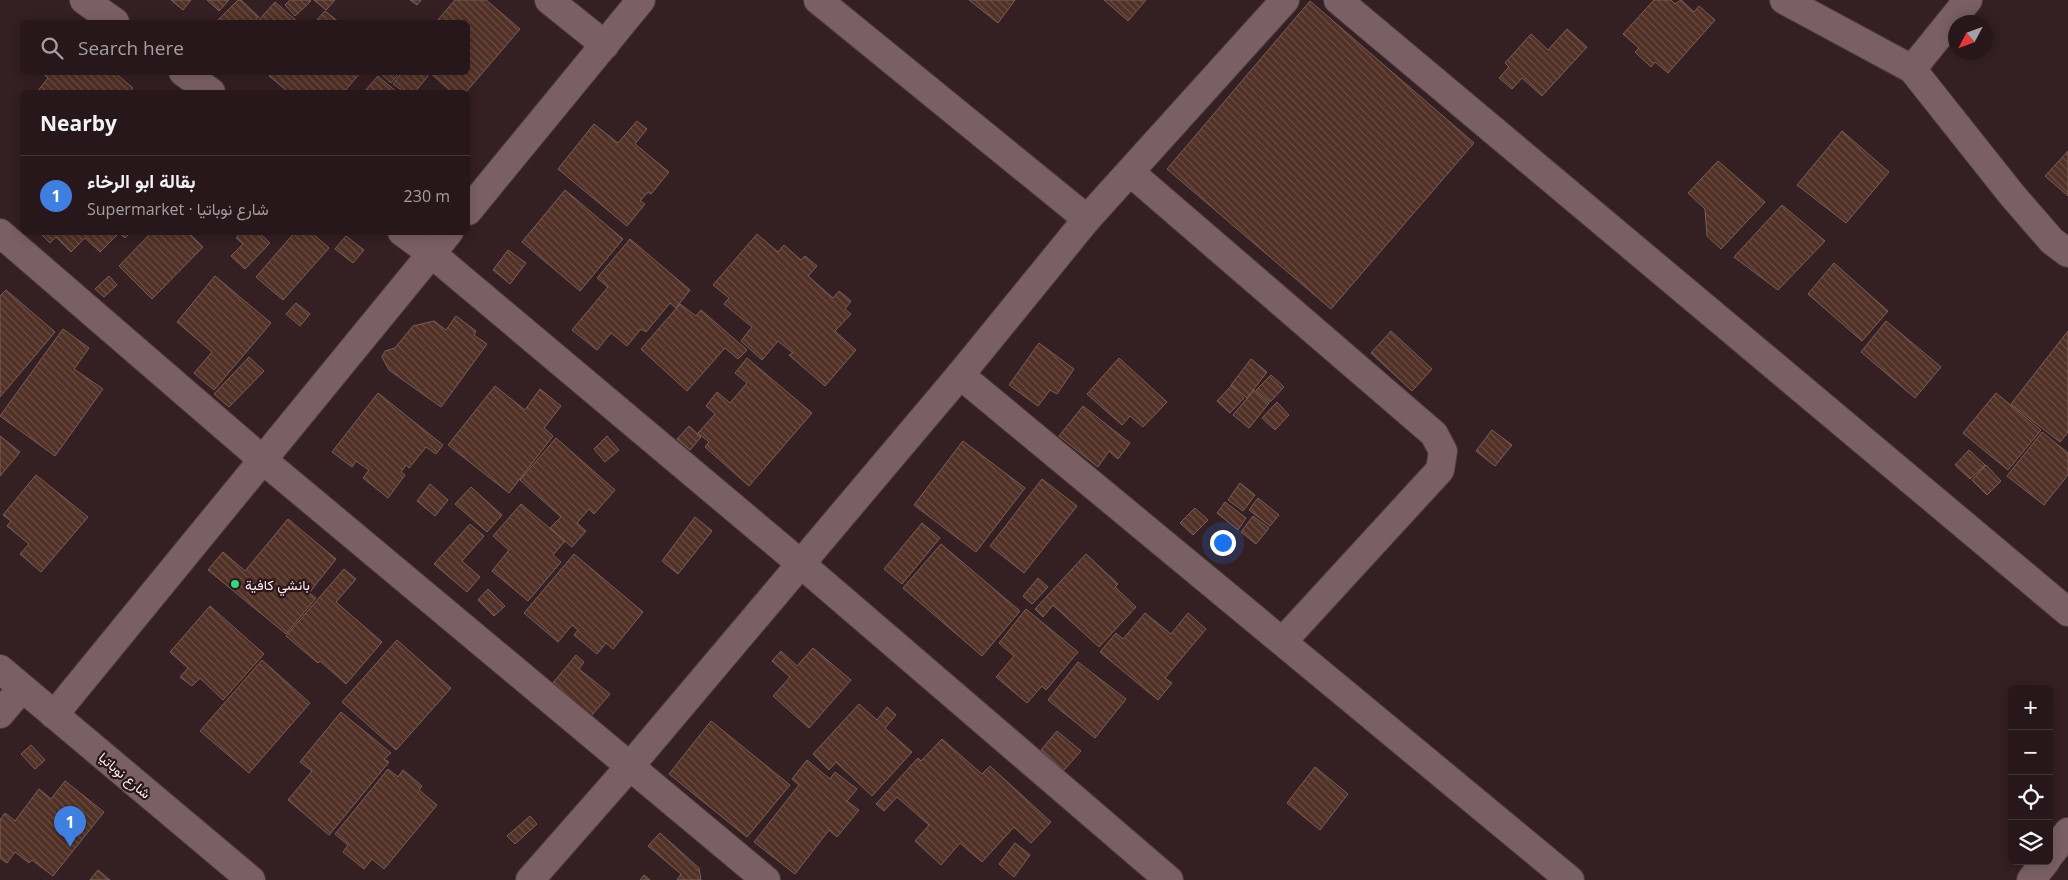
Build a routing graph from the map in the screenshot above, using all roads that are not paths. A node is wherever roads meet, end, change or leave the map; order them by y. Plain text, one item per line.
1 (84, 0) edge
2 (549, 0) edge
3 (641, 0) edge
4 (818, 0) edge
5 (1285, 0) edge
6 (1338, 0) edge
7 (1784, 0) edge
8 (1968, 0) edge
9 (112, 20) edge
10 (605, 45) junction
11 (1912, 69) junction
12 (187, 75) edge
13 (208, 90) edge
14 (1130, 172) junction
15 (470, 209) edge
16 (1088, 219) junction
17 (0, 233) edge
18 (406, 235) edge
19 (447, 235) edge
20 (2068, 253) edge
21 (432, 254) junction
22 (960, 375) junction
23 (262, 460) junction
24 (801, 564) junction
25 (2068, 612) edge
26 (1283, 641) junction
27 (0, 669) edge
28 (22, 688) junction
29 (0, 714) edge
30 (54, 715) junction
31 (631, 765) junction
32 (2068, 832) edge
33 (2053, 851) edge
34 (2043, 865) edge
35 (251, 880) edge
36 (530, 880) edge
37 (766, 880) edge
38 (1169, 880) edge
39 (1570, 880) edge
40 (2031, 880) edge

1 - 9 street
2 - 10 street
3 - 10 street
4 - 16 street
5 - 14 street
6 - 25 street
7 - 11 street
8 - 11 street
10 - 15 street
11 - 20 street
12 - 13 street
14 - 16 street
14 - 26 street
16 - 22 street
17 - 23 street
18 - 21 street
19 - 21 street
21 - 23 street
21 - 24 street
22 - 24 street
22 - 26 street
23 - 30 street
23 - 31 street
24 - 31 street
24 - 38 street
26 - 39 street
27 - 28 street, شارع نوباتيا
28 - 29 street
28 - 30 street, شارع نوباتيا
30 - 35 street, شارع نوباتيا
31 - 36 street
31 - 37 street
32 - 33 street
34 - 40 street

